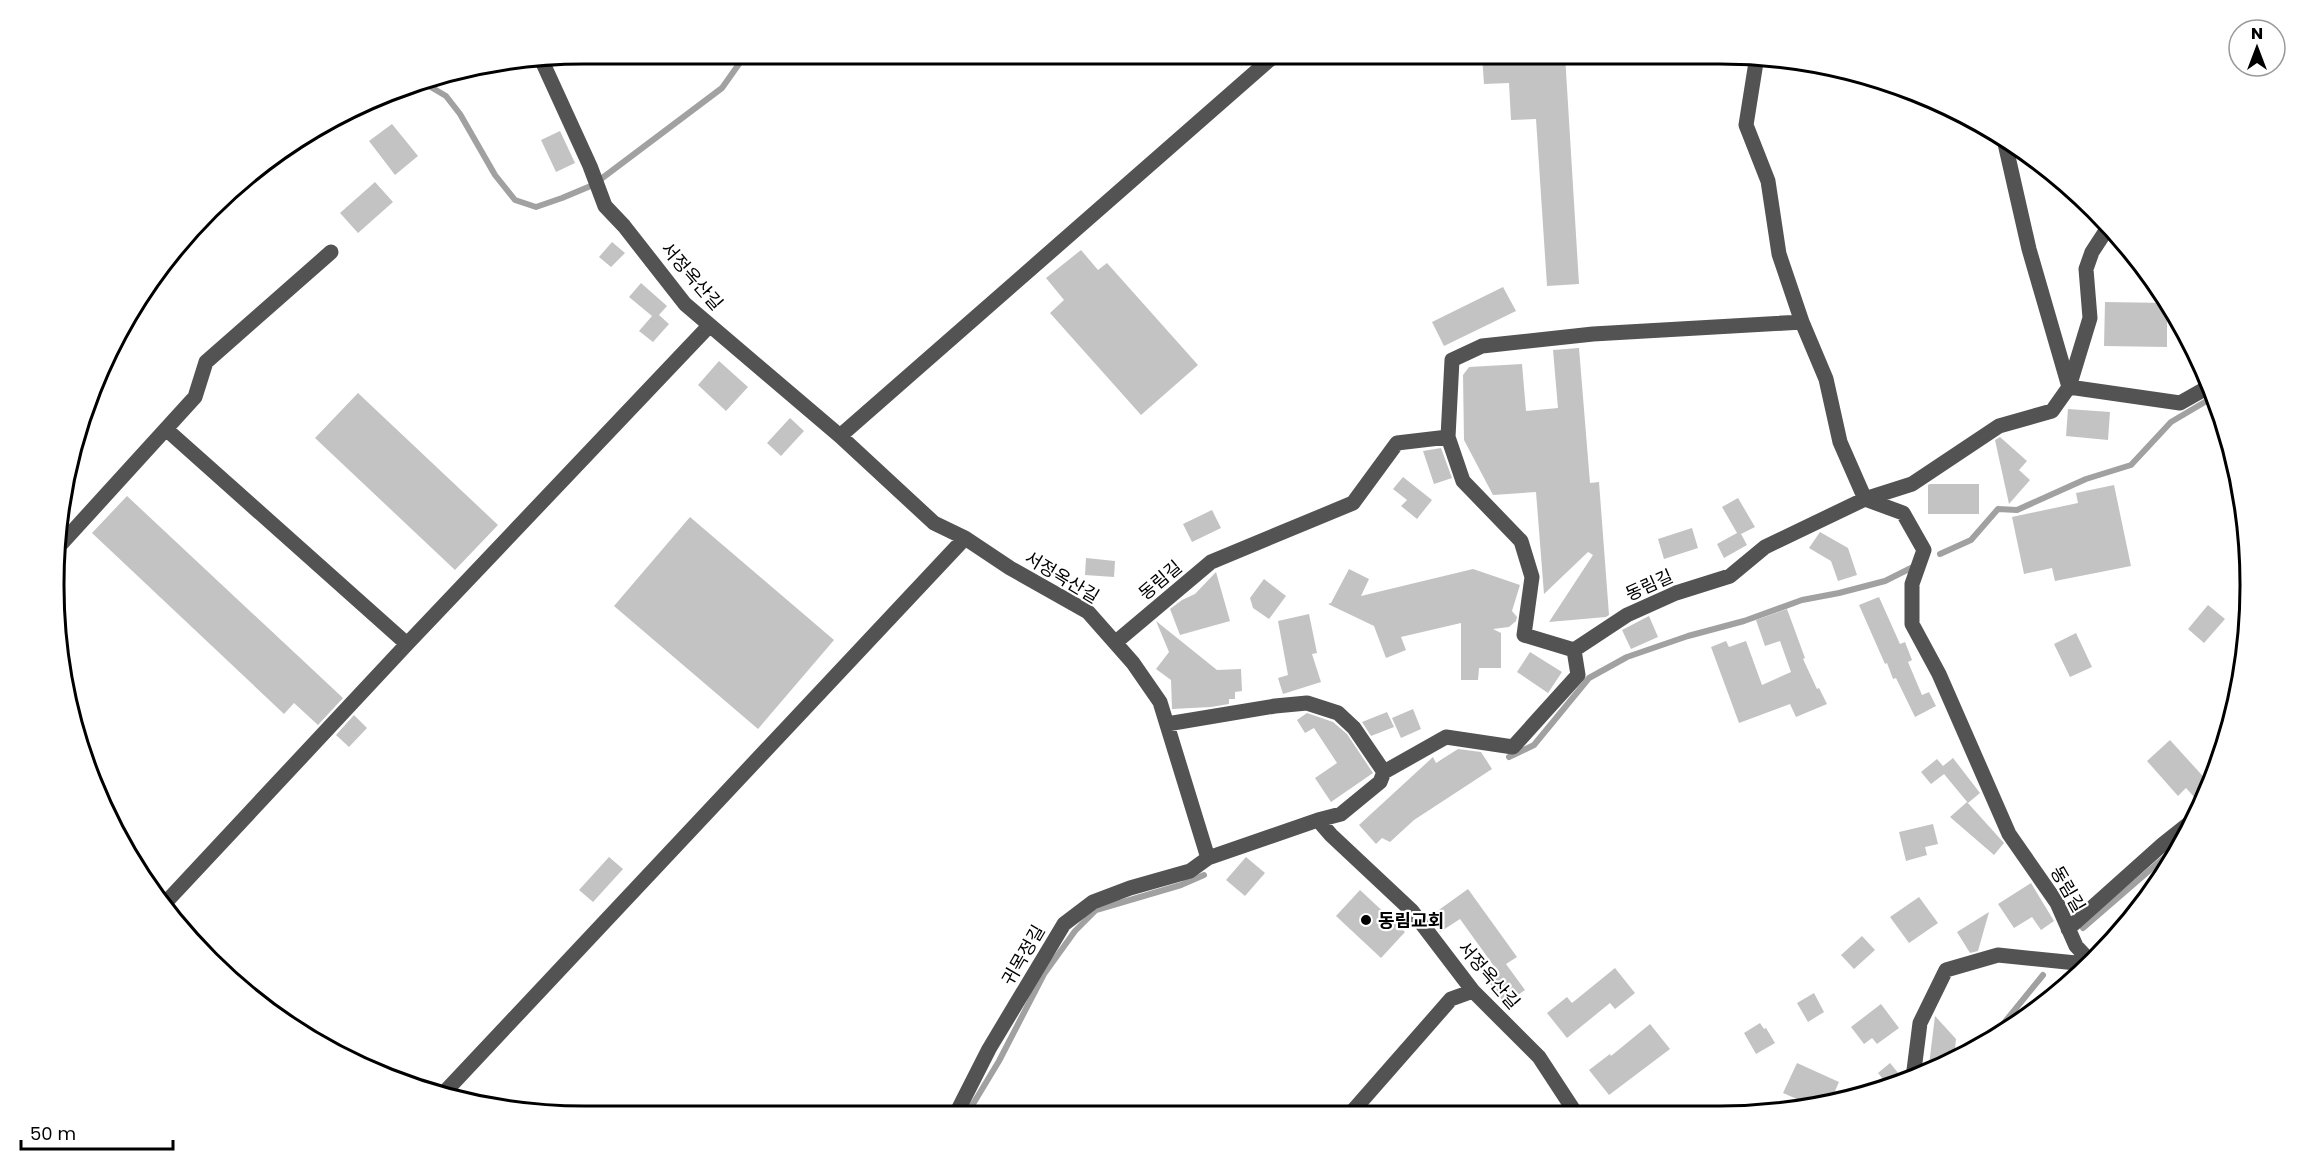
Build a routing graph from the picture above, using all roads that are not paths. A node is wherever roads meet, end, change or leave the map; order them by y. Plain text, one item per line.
1 (1265, 64) edge
2 (1755, 66) edge
3 (545, 67) edge
4 (2007, 151) edge
5 (2104, 234) edge
6 (331, 252) dead end
7 (1802, 322) junction
8 (709, 326) junction
9 (2069, 387) junction
10 (2203, 390) edge
11 (167, 430) junction
12 (840, 436) junction
13 (1448, 437) junction
14 (1865, 499) junction
15 (67, 537) edge
16 (964, 538) junction
17 (1116, 642) junction
18 (407, 644) junction
19 (1574, 650) junction
20 (1167, 724) junction
21 (1384, 772) junction
22 (1318, 820) junction
23 (2177, 833) edge
24 (1208, 858) junction
25 (170, 899) edge
26 (2068, 929) junction
27 (2085, 956) edge
28 (2077, 963) edge
29 (1473, 991) junction
30 (1914, 1068) edge
31 (449, 1088) edge
32 (960, 1106) edge
33 (1357, 1106) edge
34 (1571, 1106) edge

1 - 12 lane
2 - 7 lane
3 - 8 lane, 서정옥산길
4 - 9 lane
5 - 9 lane
6 - 11 lane
7 - 13 lane
7 - 14 lane
8 - 12 lane, 서정옥산길
8 - 18 lane
9 - 10 lane
9 - 14 lane
11 - 15 lane
11 - 18 lane
12 - 16 lane, 서정옥산길
13 - 17 lane, 동림길
13 - 19 lane
14 - 19 lane, 동림길
14 - 26 lane, 동림길
16 - 17 lane, 서정옥산길
16 - 31 lane
17 - 20 lane, 서정옥산길
18 - 25 lane
19 - 21 lane
20 - 21 lane
20 - 24 lane, 서정옥산길
21 - 22 lane
22 - 24 lane
22 - 29 lane, 서정옥산길
23 - 26 lane
24 - 32 lane, 귀목정길
26 - 27 lane, 동림길
28 - 30 lane
29 - 33 lane
29 - 34 lane, 서정옥산길

